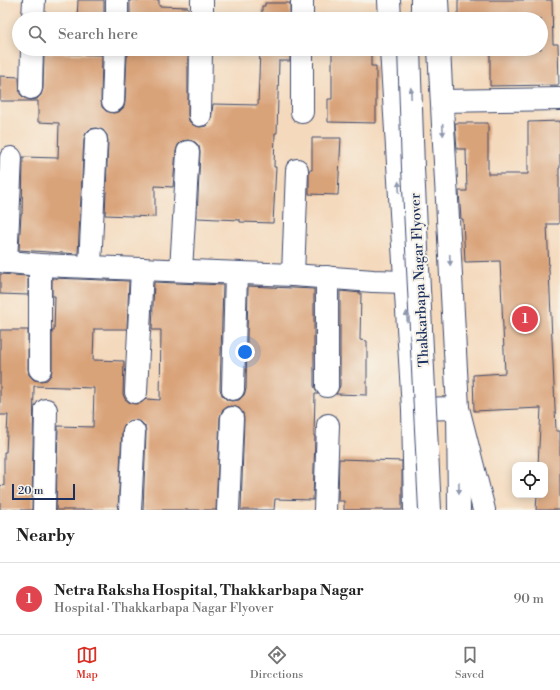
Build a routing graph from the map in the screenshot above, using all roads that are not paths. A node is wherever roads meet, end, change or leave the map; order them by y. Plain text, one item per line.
1 (34, 0) edge
2 (117, 0) edge
3 (202, 0) edge
4 (302, 0) edge
5 (389, 0) edge
6 (407, 0) edge
7 (422, 0) edge
8 (437, 0) edge
9 (33, 12) edge
10 (116, 12) edge
11 (202, 12) edge
12 (302, 12) edge
13 (390, 12) edge
14 (408, 12) edge
15 (422, 12) edge
16 (438, 12) edge
17 (32, 56) edge
18 (115, 56) edge
19 (201, 56) edge
20 (302, 56) edge
21 (391, 56) edge
22 (409, 56) edge
23 (423, 56) edge
24 (439, 56) edge
25 (31, 88) dead end
26 (560, 99) edge
27 (113, 101) dead end
28 (442, 101) junction
29 (302, 112) dead end
30 (200, 115) dead end
31 (96, 140) dead end
32 (188, 152) dead end
33 (11, 158) dead end
34 (297, 170) dead end
35 (3, 261) edge
36 (40, 264) junction
37 (90, 266) junction
38 (142, 269) junction
39 (181, 270) junction
40 (236, 273) junction
41 (293, 275) junction
42 (327, 277) junction
43 (404, 282) junction
44 (40, 369) dead end
45 (327, 386) dead end
46 (233, 389) dead end
47 (136, 392) dead end
48 (458, 408) junction
49 (412, 409) junction
50 (46, 410) dead end
51 (232, 418) dead end
52 (328, 425) dead end
53 (134, 432) dead end
54 (44, 510) edge
55 (130, 510) edge
56 (228, 510) edge
57 (324, 510) edge
58 (415, 510) edge
59 (430, 510) edge
60 (444, 510) edge
61 (459, 510) edge
62 (484, 510) edge

1 - 9 street
2 - 10 street
3 - 11 street
4 - 12 street
5 - 13 street
6 - 14 street
7 - 15 street
8 - 16 street
17 - 25 street
18 - 27 street
19 - 30 street
20 - 29 street
43 -> 21 street
59 -> 22 street, Thakkarbapa Nagar Flyover, bridge
23 - 60 street, Thakkarbapa Nagar Flyover
24 - 28 street
26 - 28 street
28 -> 48 street
31 - 37 street
32 - 39 street
33 - 35 street
34 - 41 street
35 - 36 street
36 - 37 street
36 - 44 street
37 - 38 street
38 - 39 street
38 - 47 street
39 - 40 street
40 - 41 street
40 - 46 street
41 - 42 street
42 - 43 street
42 - 45 street
49 -> 43 street
48 - 49 street
48 -> 61 street
48 - 62 street
49 - 58 street
50 - 54 street
51 - 56 street
52 - 57 street
53 - 55 street

